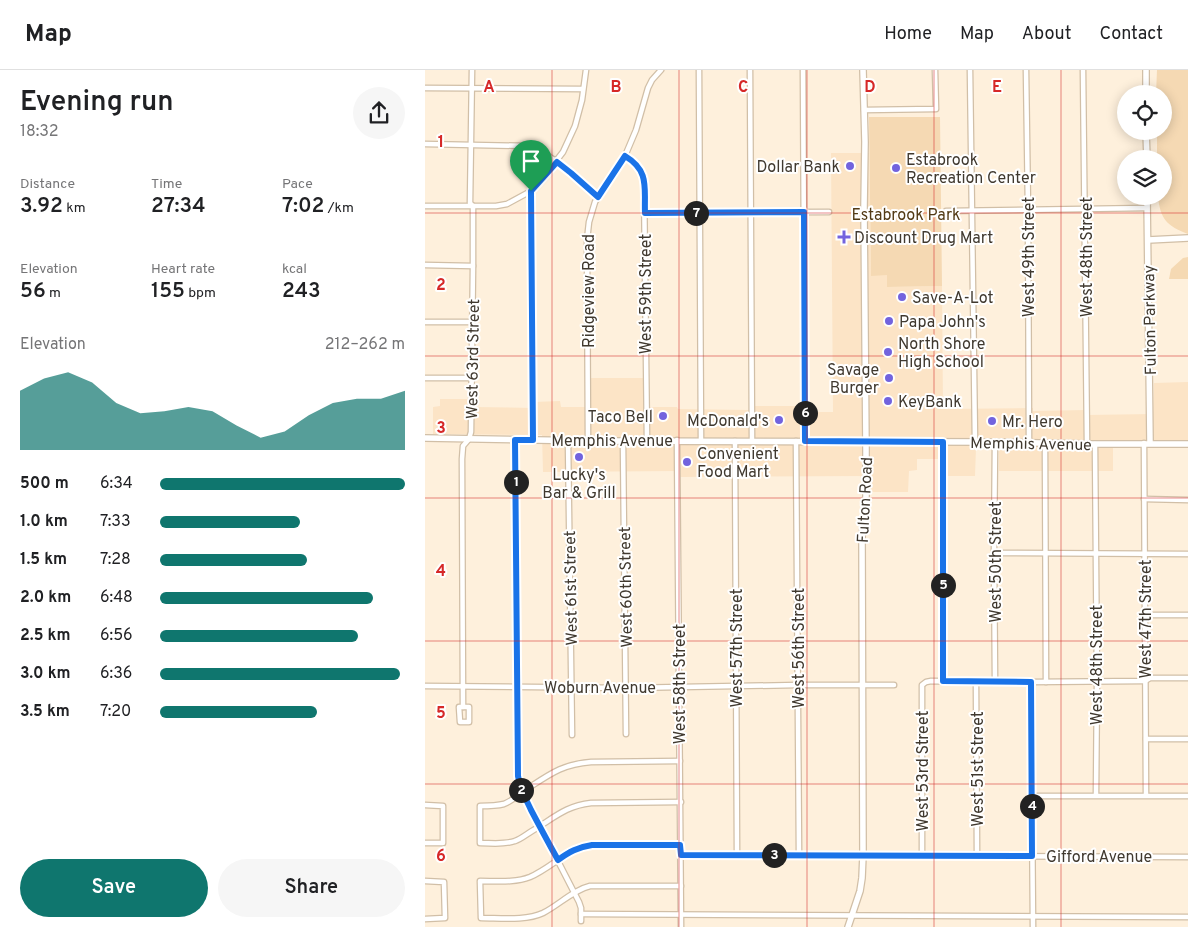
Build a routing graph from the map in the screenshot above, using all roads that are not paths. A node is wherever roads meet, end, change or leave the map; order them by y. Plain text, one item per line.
1 (472, 70) edge
2 (586, 70) edge
3 (661, 70) edge
4 (699, 70) edge
5 (750, 70) edge
6 (803, 70) edge
7 (863, 70) edge
8 (935, 70) edge
9 (970, 70) edge
10 (1026, 70) edge
11 (1083, 70) edge
12 (1146, 70) edge
13 (1146, 85) edge
14 (425, 88) edge
15 (472, 88) junction
16 (583, 89) junction
17 (864, 110) junction
18 (425, 144) edge
19 (471, 145) junction
20 (625, 156) junction
21 (557, 162) junction
22 (531, 191) junction
23 (598, 197) junction
24 (425, 206) edge
25 (473, 206) junction
26 (1085, 208) junction
27 (1147, 208) joint
28 (1028, 209) junction
29 (946, 210) dead end
30 (972, 210) junction
31 (804, 212) junction
32 (829, 212) dead end
33 (645, 213) junction
34 (700, 213) junction
35 (751, 213) junction
36 (1188, 238) edge
37 (1148, 240) junction
38 (425, 265) edge
39 (473, 266) junction
40 (425, 322) edge
41 (472, 322) junction
42 (425, 378) edge
43 (472, 378) junction
44 (425, 438) edge
45 (469, 438) junction
46 (515, 440) junction
47 (533, 440) junction
48 (568, 440) junction
49 (647, 440) junction
50 (677, 440) junction
51 (588, 441) junction
52 (623, 441) junction
53 (701, 441) junction
54 (735, 441) junction
55 (752, 441) junction
56 (796, 441) junction
57 (805, 441) junction
58 (867, 442) junction
59 (943, 442) junction
60 (975, 442) junction
61 (995, 442) junction
62 (1029, 443) junction
63 (1045, 443) junction
64 (1147, 443) junction
65 (1087, 444) junction
66 (1095, 444) junction
67 (1188, 444) edge
68 (1144, 499) junction
69 (1188, 500) edge
70 (994, 554) junction
71 (1046, 554) junction
72 (1095, 554) junction
73 (1144, 554) junction
74 (1188, 554) edge
75 (1145, 615) junction
76 (1188, 615) edge
77 (1188, 678) edge
78 (943, 681) junction
79 (976, 681) junction
80 (995, 681) junction
81 (1145, 681) junction
82 (1031, 682) junction
83 (1046, 682) junction
84 (1097, 682) junction
85 (798, 685) junction
86 (862, 685) junction
87 (894, 685) dead end
88 (425, 686) edge
89 (680, 686) junction
90 (736, 686) junction
91 (463, 687) junction
92 (517, 688) junction
93 (571, 688) junction
94 (626, 688) junction
95 (463, 707) dead end
96 (625, 734) dead end
97 (572, 735) dead end
98 (1146, 739) junction
99 (1188, 739) edge
100 (680, 761) junction
101 (523, 793) junction
102 (1096, 795) junction
103 (1146, 795) junction
104 (1032, 796) junction
105 (1188, 796) edge
106 (681, 802) junction
107 (425, 804) edge
108 (539, 827) junction
109 (425, 843) edge
110 (680, 845) junction
111 (681, 855) junction
112 (737, 855) junction
113 (799, 855) junction
114 (863, 855) junction
115 (922, 856) junction
116 (977, 856) junction
117 (1032, 856) junction
118 (1188, 857) edge
119 (558, 860) junction
120 (425, 882) edge
121 (681, 886) junction
122 (575, 893) junction
123 (581, 914) junction
124 (681, 914) junction
125 (851, 915) junction
126 (1033, 917) junction
127 (1188, 917) edge
128 (425, 919) edge
129 (581, 921) dead end
130 (681, 927) edge
131 (848, 927) edge
132 (1033, 927) edge

1 - 15 street, West 63rd Street
2 - 16 street
3 - 20 street, Ridgeview Road
4 - 34 street
5 - 35 street
6 - 31 street
7 - 17 main road, Fulton Road
8 - 17 street
9 - 30 street
10 - 28 street, West 49th Street
11 - 26 street, West 48th Street
12 - 13 main road
14 - 15 street
15 - 16 street
15 - 19 street, West 63rd Street
16 - 21 street
17 - 58 main road, Fulton Road
18 - 19 street
19 - 21 street
19 - 25 street, West 63rd Street
20 - 23 street, Ridgeview Road
20 - 33 street, West 59th Street
21 - 22 street
21 - 23 street
22 - 25 street
22 - 47 street
23 - 51 street, Ridgeview Road
24 - 25 street
25 - 39 street, West 63rd Street
26 - 27 street
26 - 28 street
26 - 65 street, West 48th Street
27 - 37 main road, Fulton Parkway
28 - 30 street
28 - 62 street, West 49th Street
29 - 30 street
30 - 60 street
31 - 32 street
31 - 35 street
31 - 57 street
33 - 34 street
33 - 49 street, West 59th Street
34 - 35 street
34 - 53 street
35 - 55 street
36 - 37 main road
37 - 64 main road, Fulton Parkway
38 - 39 street
39 - 41 street, West 63rd Street
40 - 41 street
41 - 43 street, West 63rd Street
42 - 43 street
43 - 45 street, West 63rd Street
44 - 45 main road, Memphis Avenue
45 - 46 main road, Memphis Avenue
45 - 91 street, West 63rd Street
46 - 47 main road, Memphis Avenue
46 - 92 street
47 - 48 main road, Memphis Avenue
48 - 51 main road, Memphis Avenue
48 - 93 street, West 61st Street
49 - 50 main road, Memphis Avenue
49 - 52 main road, Memphis Avenue
50 - 53 main road, Memphis Avenue
50 - 89 street, West 58th Street
51 - 52 main road, Memphis Avenue
52 - 94 street, West 60th Street
53 - 54 main road, Memphis Avenue
54 - 55 main road, Memphis Avenue
54 - 90 street, West 57th Street
55 - 56 main road, Memphis Avenue
56 - 57 main road, Memphis Avenue
56 - 85 street, West 56th Street
57 - 58 main road, Memphis Avenue
58 - 59 main road, Memphis Avenue
58 - 86 main road, Fulton Road
59 - 60 main road, Memphis Avenue
59 - 78 street
60 - 61 main road, Memphis Avenue
61 - 62 main road, Memphis Avenue
61 - 70 street, West 50th Street
62 - 63 main road, Memphis Avenue
63 - 65 main road, Memphis Avenue
63 - 71 street
64 - 66 main road, Memphis Avenue
64 - 67 main road, Memphis Avenue
64 - 68 street, West 47th Street
65 - 66 main road, Memphis Avenue
66 - 72 street, West 48th Street
68 - 69 street
68 - 73 street, West 47th Street
70 - 71 street
70 - 80 street, West 50th Street
71 - 72 street
71 - 83 street
72 - 73 street
72 - 84 street, West 48th Street
73 - 74 street
73 - 75 street, West 47th Street
75 - 76 street
75 - 81 street, West 47th Street
77 - 81 street
78 - 79 street
78 - 115 street, West 53rd Street
79 - 80 street
79 - 116 street, West 51st Street
80 - 82 street
81 - 84 street
81 - 98 street, West 47th Street
82 - 83 street
82 - 104 street
83 - 84 street
84 - 102 street, West 48th Street
85 - 86 street, Woburn Avenue
85 - 90 street, Woburn Avenue
85 - 113 street, West 56th Street
86 - 87 street, Woburn Avenue
86 - 114 main road, Fulton Road
88 - 91 street, Woburn Avenue
89 - 90 street, Woburn Avenue
89 - 94 street, Woburn Avenue
89 - 100 street, West 58th Street
90 - 112 street, West 57th Street
91 - 92 street, Woburn Avenue
91 - 95 street, West 63rd Street
92 - 93 street, Woburn Avenue
92 - 101 street
93 - 94 street, Woburn Avenue
93 - 97 street, West 61st Street
94 - 96 street, West 60th Street
98 - 99 street
98 - 103 street, West 47th Street
100 - 101 street
100 - 106 street, West 58th Street
101 - 108 street
101 - 108 street
102 - 103 street
102 - 104 street
103 - 105 street
104 - 117 street
106 - 108 street
106 - 110 street, West 58th Street
107 - 109 street
108 - 119 street
110 - 111 street, West 58th Street
110 - 119 street
111 - 112 street, Gifford Avenue
111 - 121 street, West 58th Street
112 - 113 street, Gifford Avenue
113 - 114 street, Gifford Avenue
114 - 115 street, Gifford Avenue
114 - 125 main road, Fulton Road
115 - 116 street, Gifford Avenue
116 - 117 street, Gifford Avenue
117 - 118 street, Gifford Avenue
117 - 126 street
119 - 122 street
119 - 122 street
120 - 128 street
121 - 122 street
121 - 124 street, West 58th Street
122 - 123 street
123 - 124 street
123 - 129 street
124 - 125 street
124 - 130 street, West 58th Street
125 - 126 street
125 - 131 main road, Fulton Road
126 - 127 street
126 - 132 street

